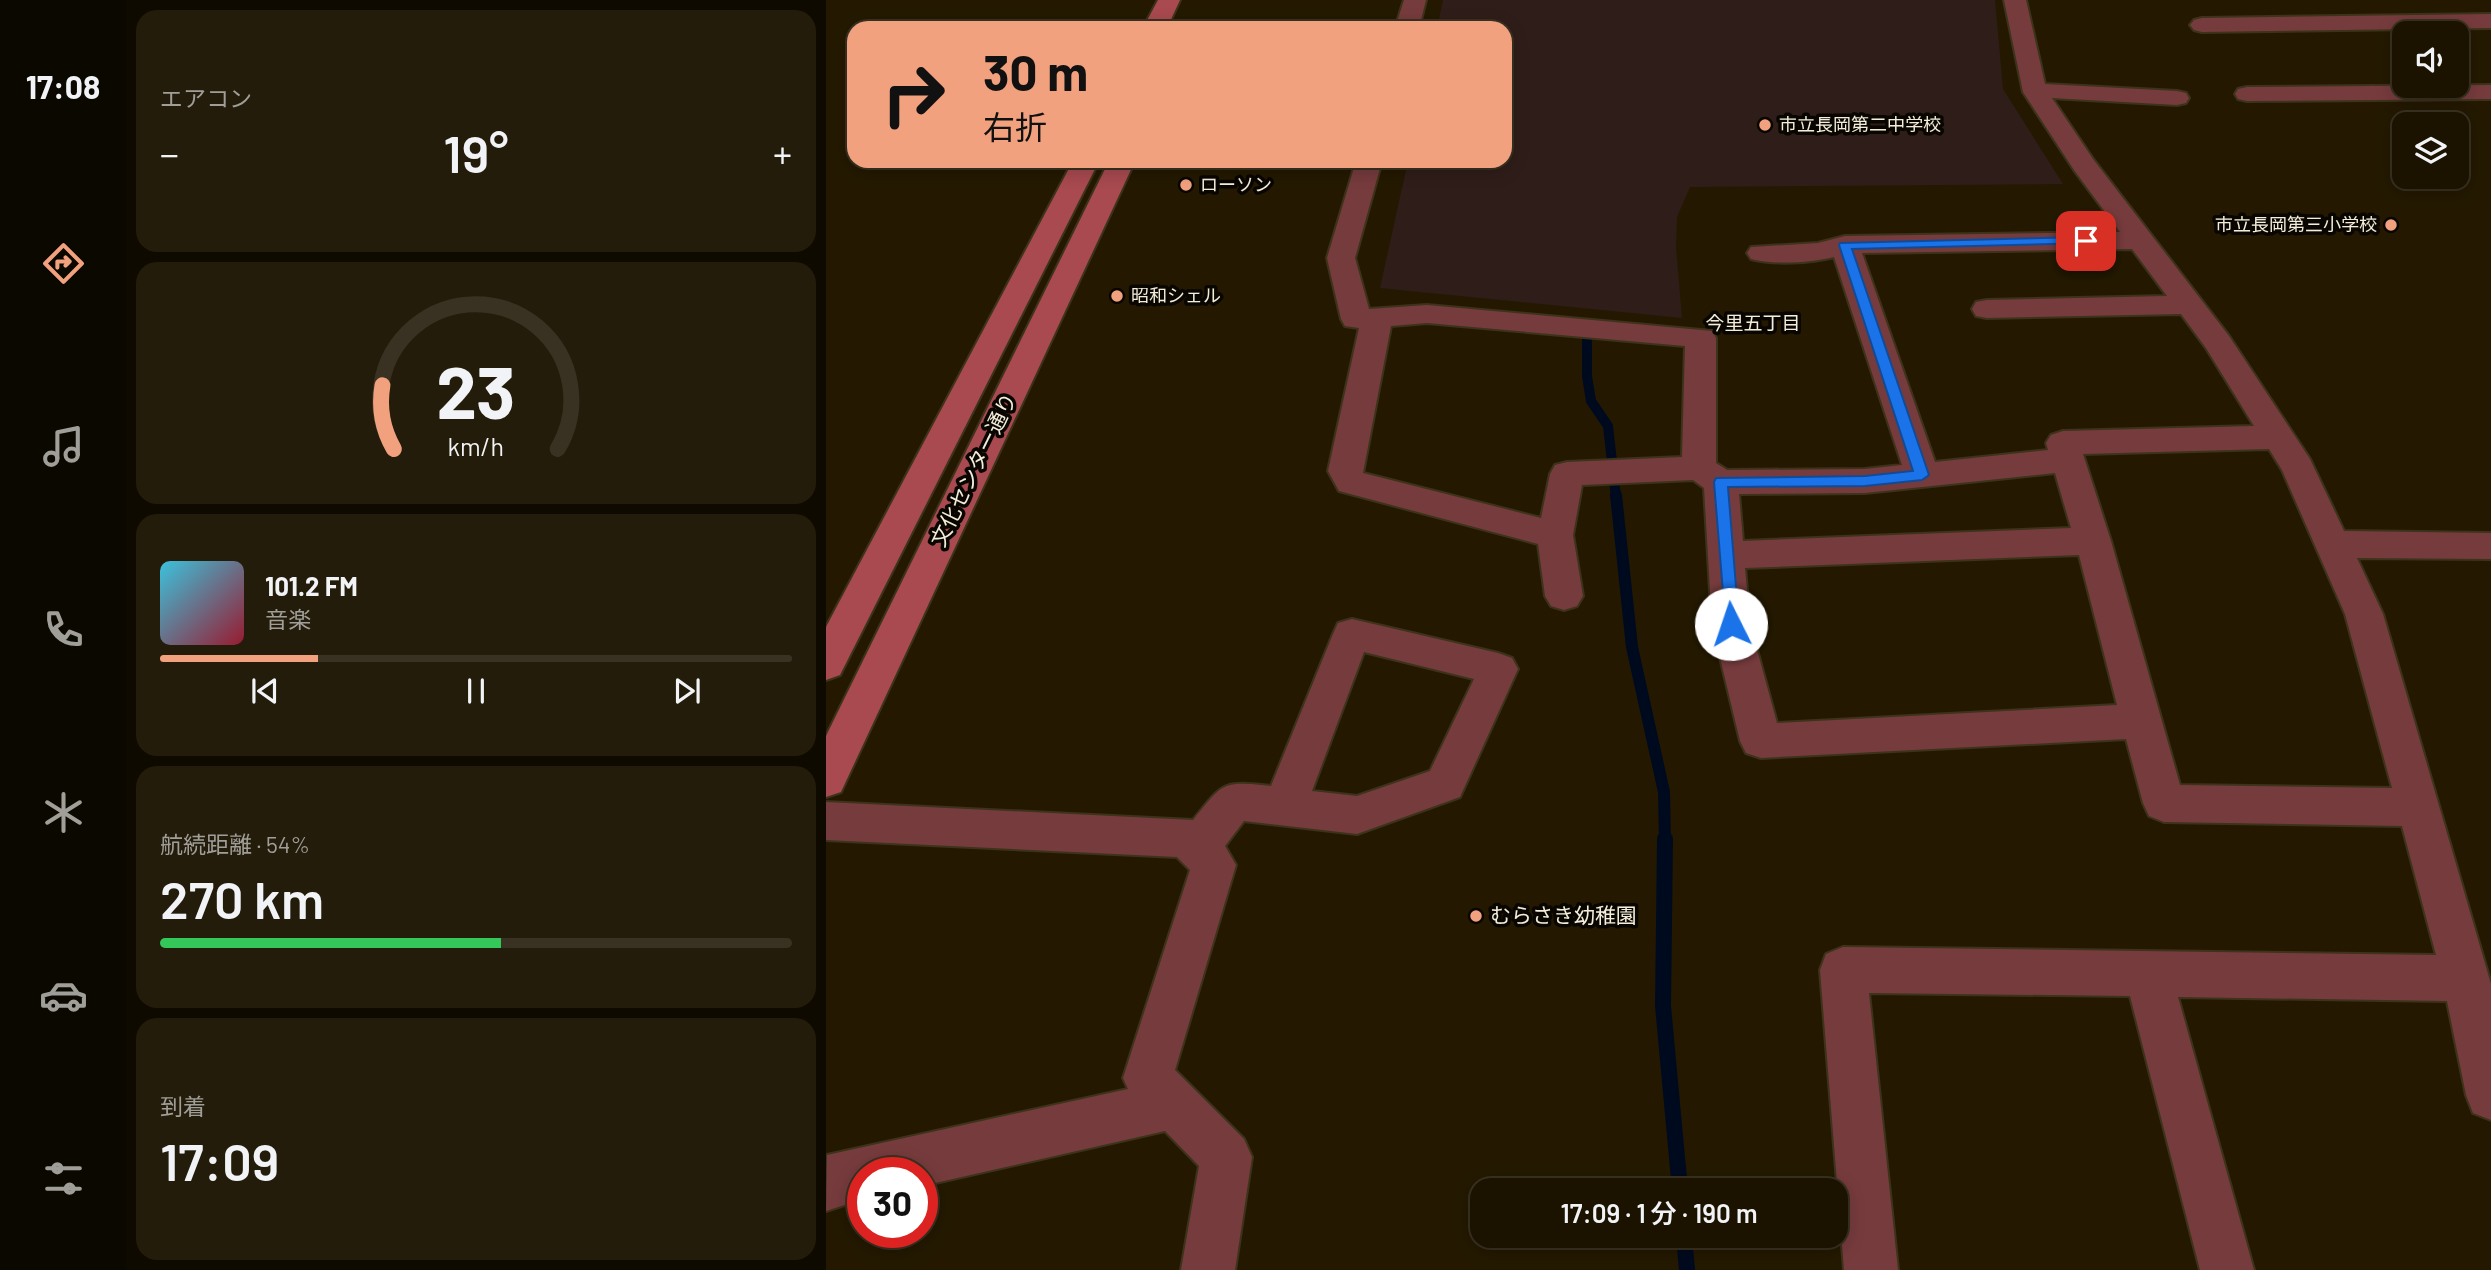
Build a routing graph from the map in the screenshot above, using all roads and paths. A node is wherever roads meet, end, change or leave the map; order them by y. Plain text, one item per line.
1 (1169, 0) edge
2 (1415, 0) edge
3 (2015, 0) edge
4 (2491, 20) edge
5 (1158, 21) edge
6 (1409, 21) edge
7 (2213, 50) dead end
8 (2035, 92) junction
9 (2491, 92) edge
10 (2247, 93) dead end
11 (2177, 98) dead end
12 (1082, 168) edge
13 (1119, 168) edge
14 (1367, 168) edge
15 (2140, 240) junction
16 (1845, 245) junction
17 (1762, 253) dead end
18 (2189, 305) junction
19 (1987, 309) dead end
20 (1377, 318) junction
21 (2278, 437) junction
22 (2069, 460) junction
23 (1710, 475) junction
24 (1922, 475) junction
25 (1555, 535) junction
26 (2093, 541) junction
27 (2333, 544) junction
28 (2491, 546) edge
29 (1726, 555) junction
30 (1564, 596) dead end
31 (826, 664) edge
32 (2142, 721) junction
33 (826, 779) edge
34 (1284, 807) junction
35 (2418, 807) junction
36 (826, 821) edge
37 (1198, 848) junction
38 (2148, 974) junction
39 (2466, 978) junction
40 (2489, 1081) edge
41 (1174, 1104) junction
42 (937, 1157) edge
43 (847, 1177) edge
44 (826, 1185) edge
45 (1208, 1270) edge
46 (1871, 1270) edge
47 (2227, 1270) edge

1 - 5 street
2 - 6 street
3 - 8 street
4 - 7 street
8 - 11 street
8 - 15 street
9 - 10 street
12 - 31 street, 文化センター通り
13 - 33 street, 文化センター通り
14 - 20 street
15 - 16 street
15 - 18 street
16 - 17 street
16 - 24 street
18 - 19 street
18 - 21 street
20 - 23 street
20 - 25 street
21 - 22 street
21 - 27 street
22 - 24 street
22 - 26 street
23 - 24 street
23 - 25 street
23 - 29 street
25 - 30 street
26 - 29 street
26 - 32 street
27 - 28 street
27 - 35 street
29 - 32 street
32 - 35 street
34 - 34 street
34 - 37 street
35 - 39 street
36 - 37 street
37 - 41 street
38 - 39 street
38 - 46 street
38 - 47 street
39 - 40 street
41 - 42 street
41 - 45 street
43 - 44 street

